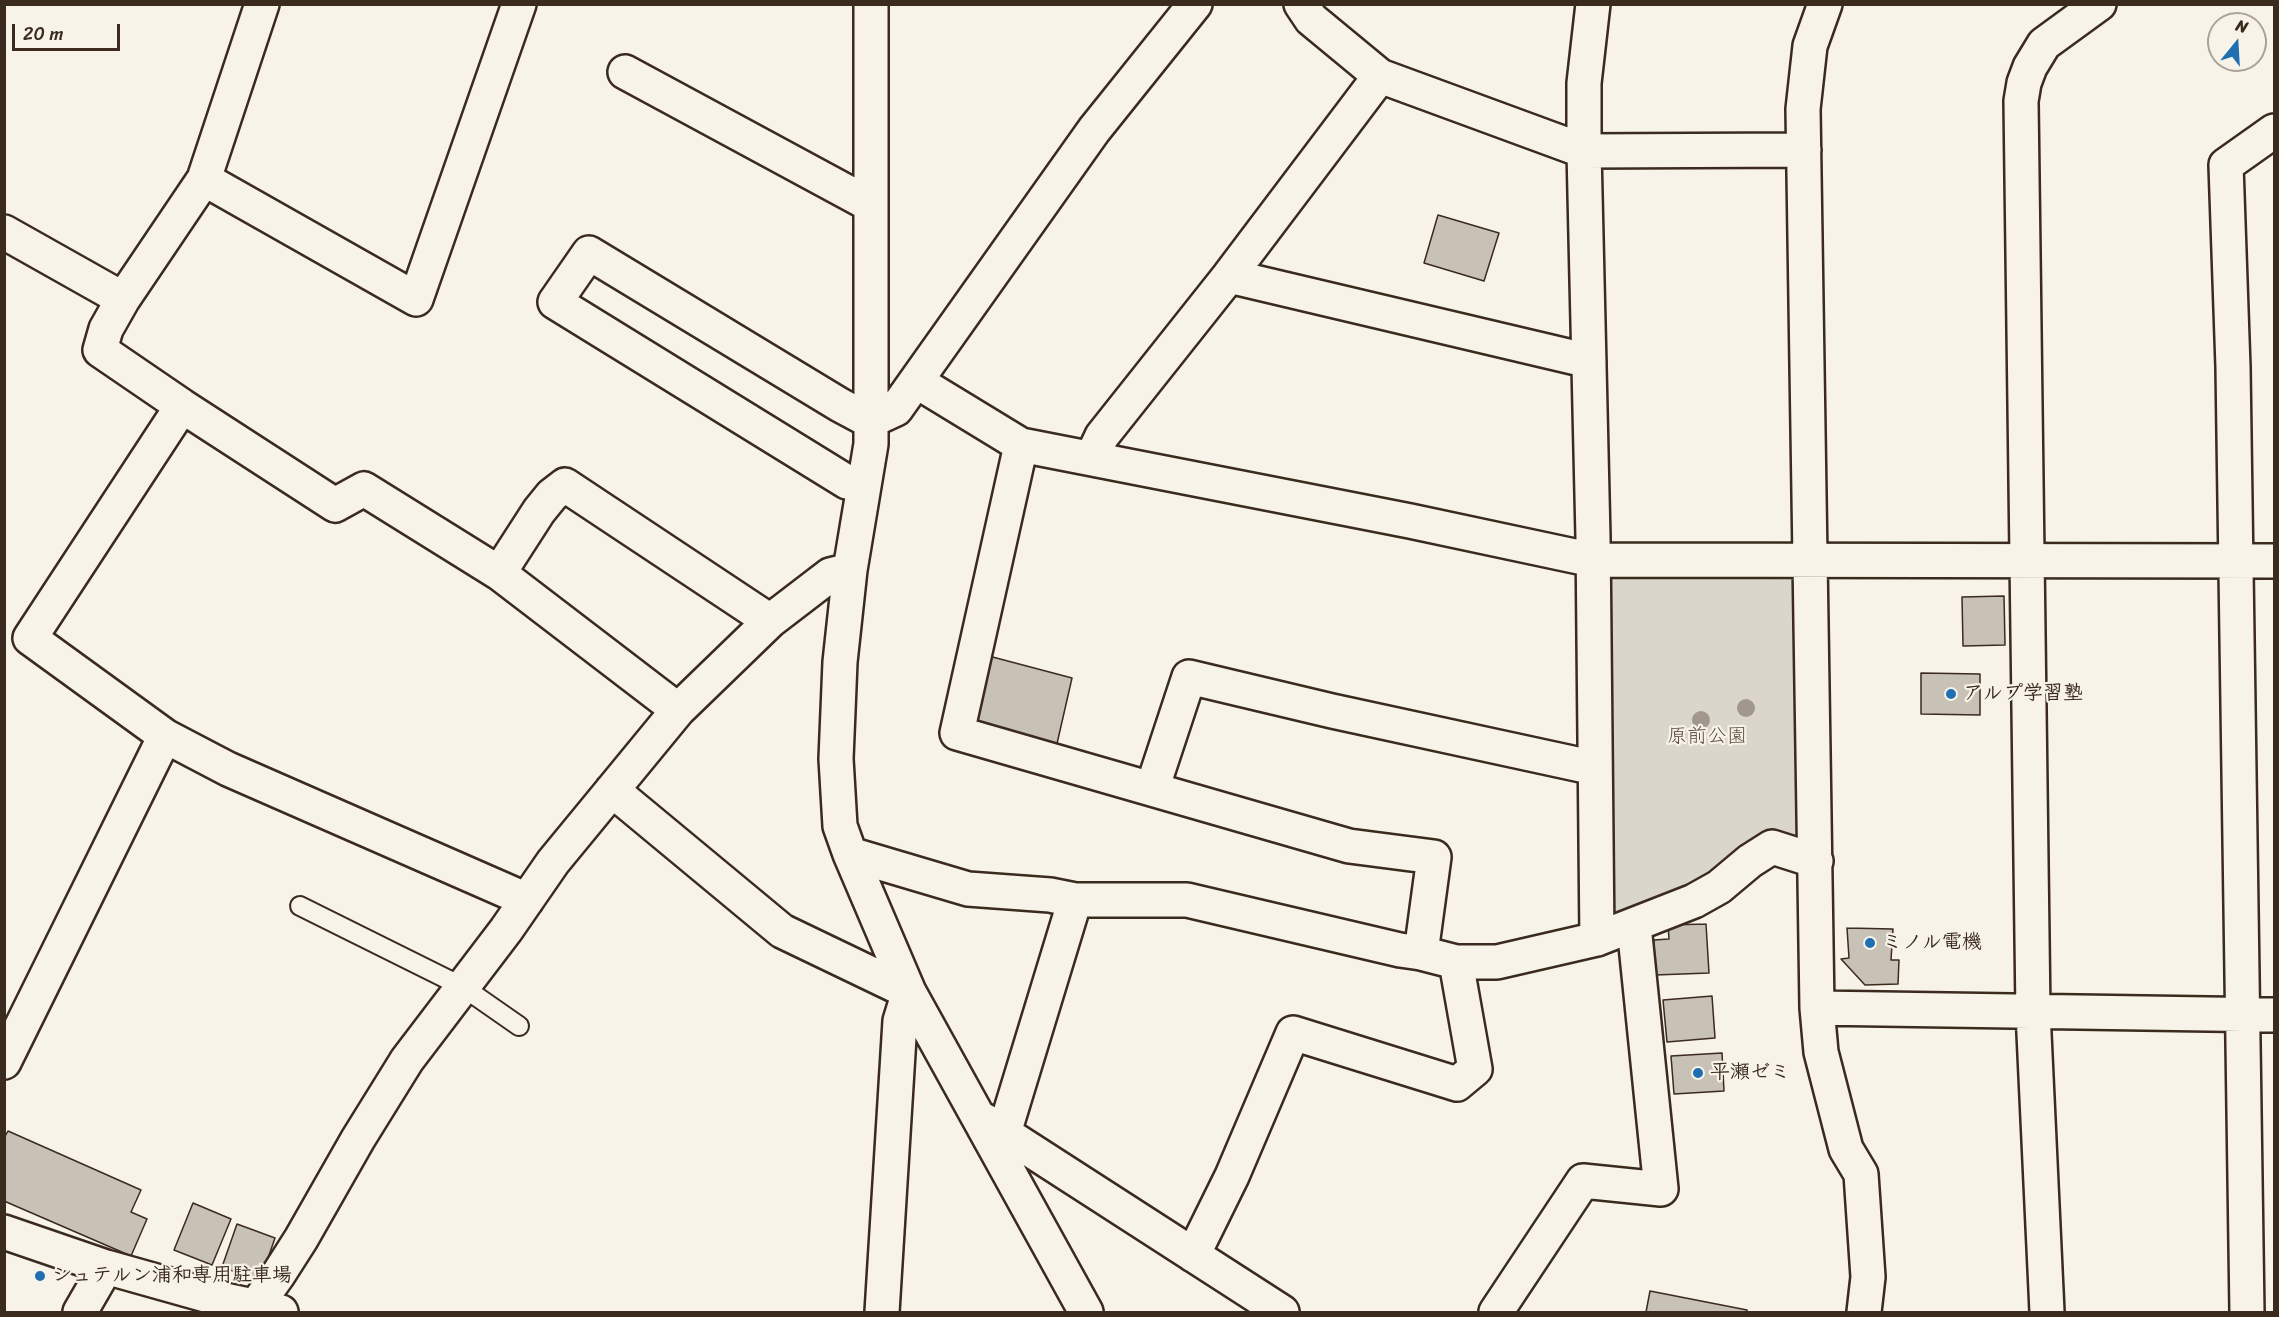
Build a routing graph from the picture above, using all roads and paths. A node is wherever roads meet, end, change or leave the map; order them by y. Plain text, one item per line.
1 (262, 4) edge
2 (519, 4) edge
3 (871, 4) edge
4 (1195, 4) edge
5 (1300, 4) edge
6 (1593, 4) edge
7 (1825, 4) edge
8 (2099, 4) edge
9 (625, 72) dead end
10 (1380, 76) junction
11 (2274, 131) edge
12 (1804, 150) junction
13 (1584, 151) junction
14 (204, 179) junction
15 (871, 205) junction
16 (4, 232) edge
17 (1229, 276) junction
18 (123, 299) junction
19 (1589, 361) junction
20 (916, 381) junction
21 (182, 406) junction
22 (870, 421) junction
23 (1021, 445) junction
24 (1092, 457) junction
25 (864, 485) junction
26 (1810, 559) junction
27 (1593, 560) junction
28 (2235, 561) junction
29 (2274, 561) edge
30 (2028, 562) junction
31 (850, 570) junction
32 (499, 573) junction
33 (770, 621) junction
34 (678, 710) junction
35 (165, 736) junction
36 (1595, 768) junction
37 (1152, 789) junction
38 (612, 790) junction
39 (850, 854) junction
40 (1816, 861) junction
41 (527, 900) junction
42 (1075, 900) junction
43 (300, 906) dead end
44 (1634, 926) junction
45 (1597, 939) junction
46 (1421, 953) junction
47 (1456, 962) junction
48 (463, 987) junction
49 (909, 992) junction
50 (1817, 1008) junction
51 (2033, 1012) junction
52 (2242, 1015) junction
53 (2274, 1015) edge
54 (519, 1026) dead end
55 (4, 1062) edge
56 (992, 1125) junction
57 (4, 1232) edge
58 (1193, 1255) junction
59 (106, 1267) junction
60 (268, 1310) edge
61 (80, 1312) edge
62 (882, 1312) edge
63 (1086, 1312) edge
64 (1282, 1312) edge
65 (1496, 1312) edge
66 (1864, 1312) edge
67 (2047, 1312) edge
68 (2247, 1312) edge

1 - 14 street
2 - 14 street
3 - 15 street
4 - 20 street
5 - 10 street
6 - 13 street
7 - 12 street
8 - 30 street
9 - 15 street
10 - 13 street
10 - 17 street
11 - 28 street
12 - 13 street
12 - 26 street
13 - 19 street
14 - 18 street
15 - 22 street
16 - 18 street
17 - 19 street
17 - 24 street
18 - 21 street
19 - 27 street
20 - 22 street
20 - 23 street
21 - 32 street
21 - 35 street
22 - 25 street
22 - 25 street
23 - 24 street
23 - 37 street
24 - 27 street
25 - 31 street
26 - 27 street
26 - 30 street
26 - 40 street
27 - 36 street
28 - 29 street
28 - 30 street
28 - 52 street
30 - 51 street
31 - 33 street
31 - 39 street
32 - 33 street
32 - 34 street
33 - 34 street
34 - 38 street
35 - 41 street
35 - 55 street
36 - 37 street
36 - 45 street
37 - 46 street
38 - 41 street
38 - 49 street
39 - 42 street
39 - 49 street
40 - 44 street
40 - 50 street
41 - 48 street
42 - 46 street
42 - 56 street
43 - 48 lane
44 - 45 street
44 - 65 street
45 - 47 street
46 - 47 street
47 - 58 street
48 - 54 lane
48 - 60 street
49 - 56 street
49 - 62 street
50 - 51 street
50 - 66 street
51 - 52 street
51 - 67 street
52 - 53 street
52 - 68 street
56 - 58 street
56 - 63 street
57 - 59 street
58 - 64 street
59 - 60 street
59 - 61 street

